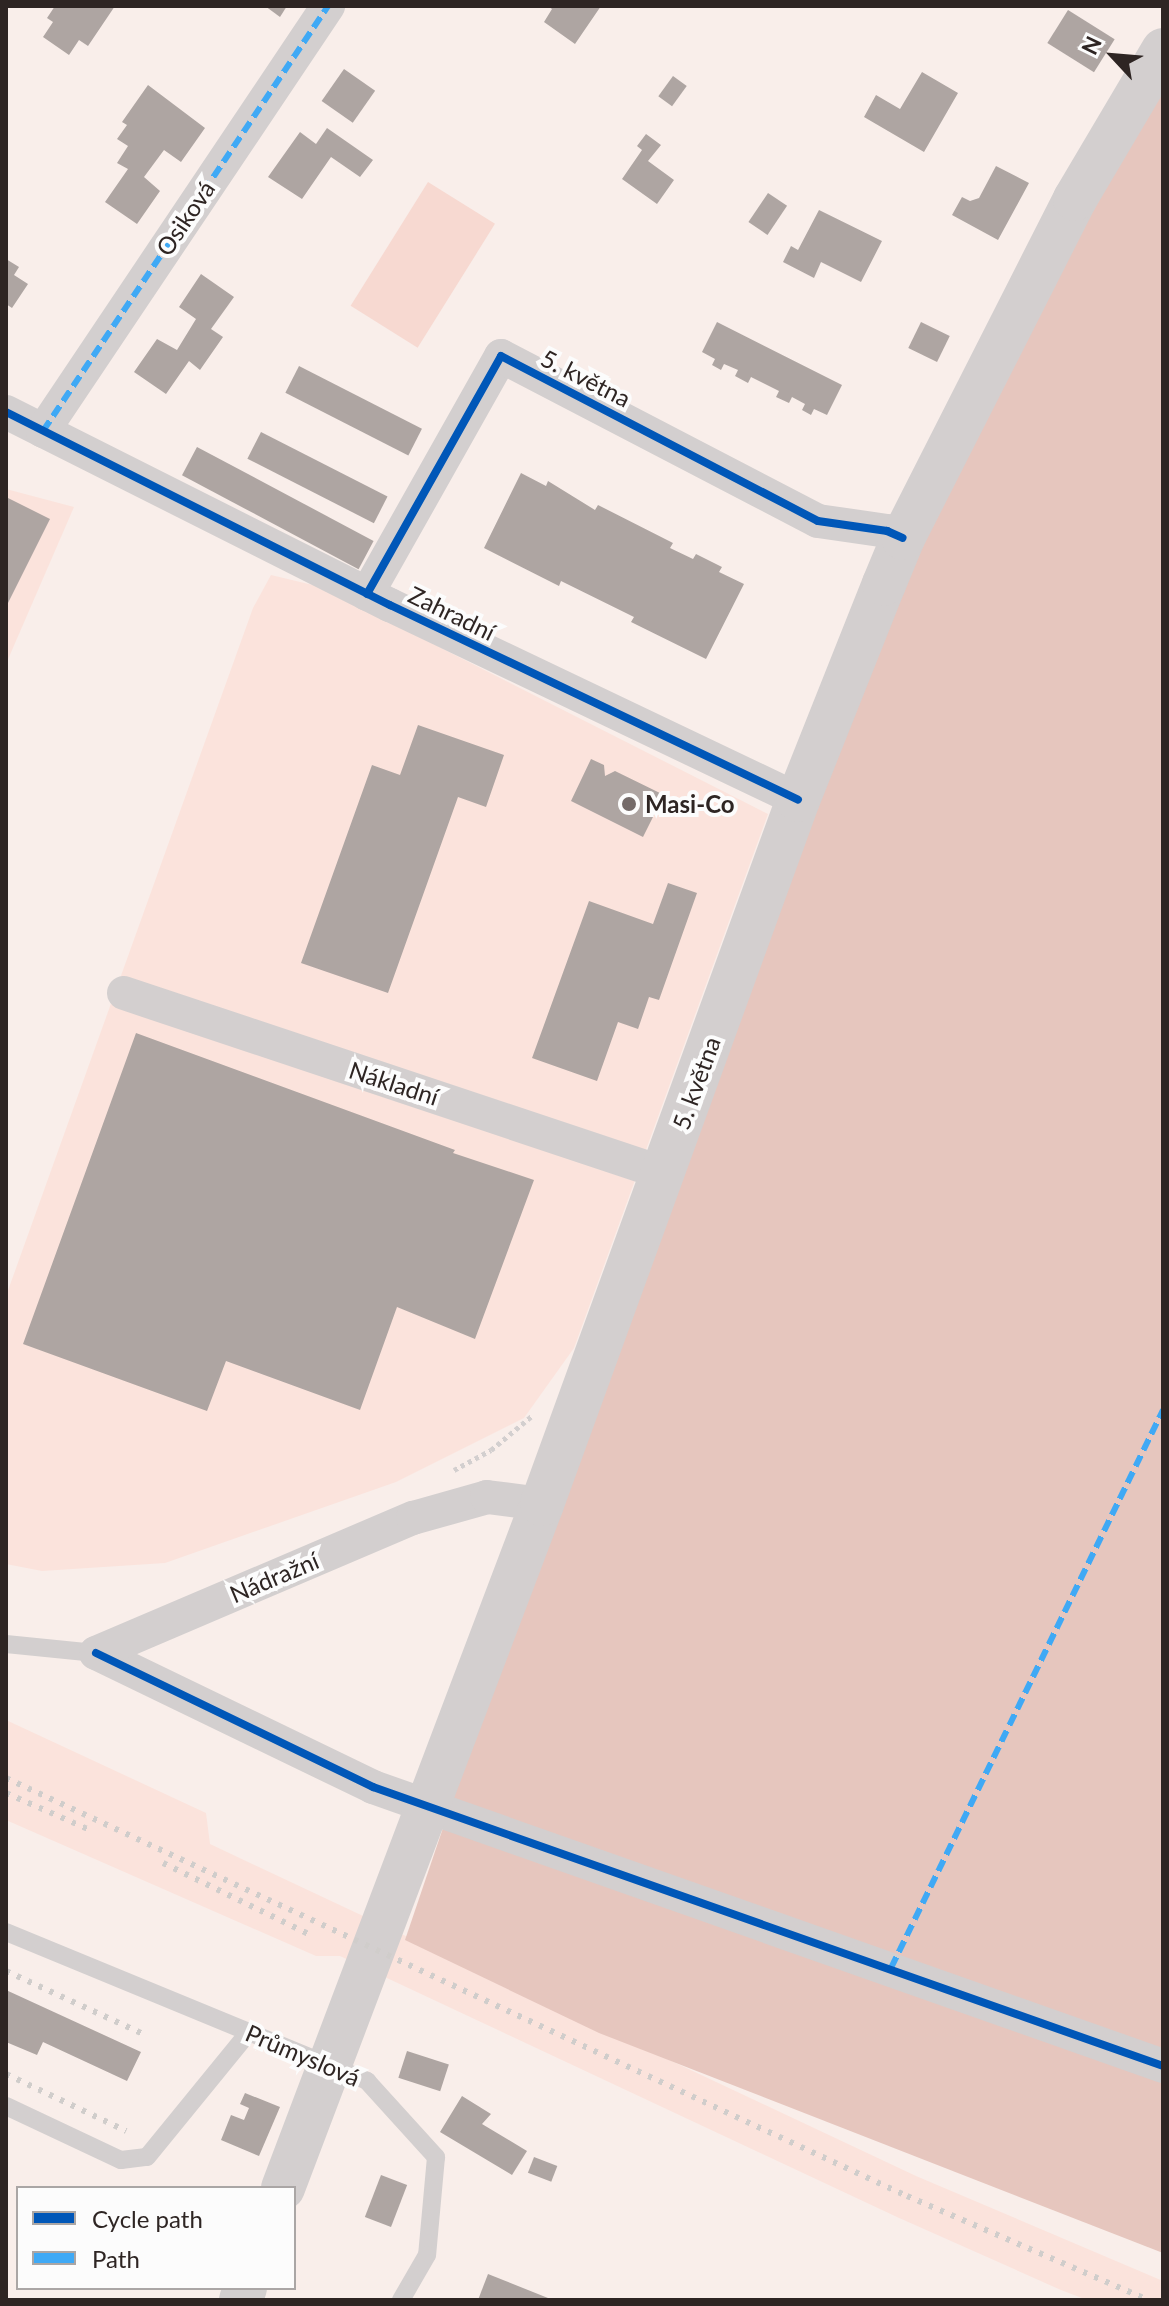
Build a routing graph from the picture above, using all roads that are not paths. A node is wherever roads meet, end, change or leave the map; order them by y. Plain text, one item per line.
1 (328, 6) edge
2 (1163, 50) edge
3 (6, 412) edge
4 (43, 431) junction
5 (903, 538) junction
6 (367, 594) junction
7 (798, 800) junction
8 (124, 993) dead end
9 (663, 1173) junction
10 (542, 1504) junction
11 (6, 1644) edge
12 (96, 1653) junction
13 (6, 1932) edge
14 (249, 2032) junction
15 (1163, 2066) edge
16 (6, 2106) edge
17 (284, 2186) edge
18 (401, 2300) edge

1 - 4 street, Osiková
2 - 5 main road, 5. května
3 - 4 street, Zahradní
4 - 6 street, Zahradní
5 - 6 street, 5. května
5 - 7 main road, 5. května
6 - 7 street, Zahradní
7 - 9 main road, 5. května
8 - 9 street, Nákladní
9 - 10 main road, 5. května
10 - 12 street, Nádražní
10 - 17 main road, 5. května
11 - 12 lane, Nádražní
12 - 15 street
13 - 14 lane, Průmyslová
14 - 16 lane
14 - 18 lane, Průmyslová

